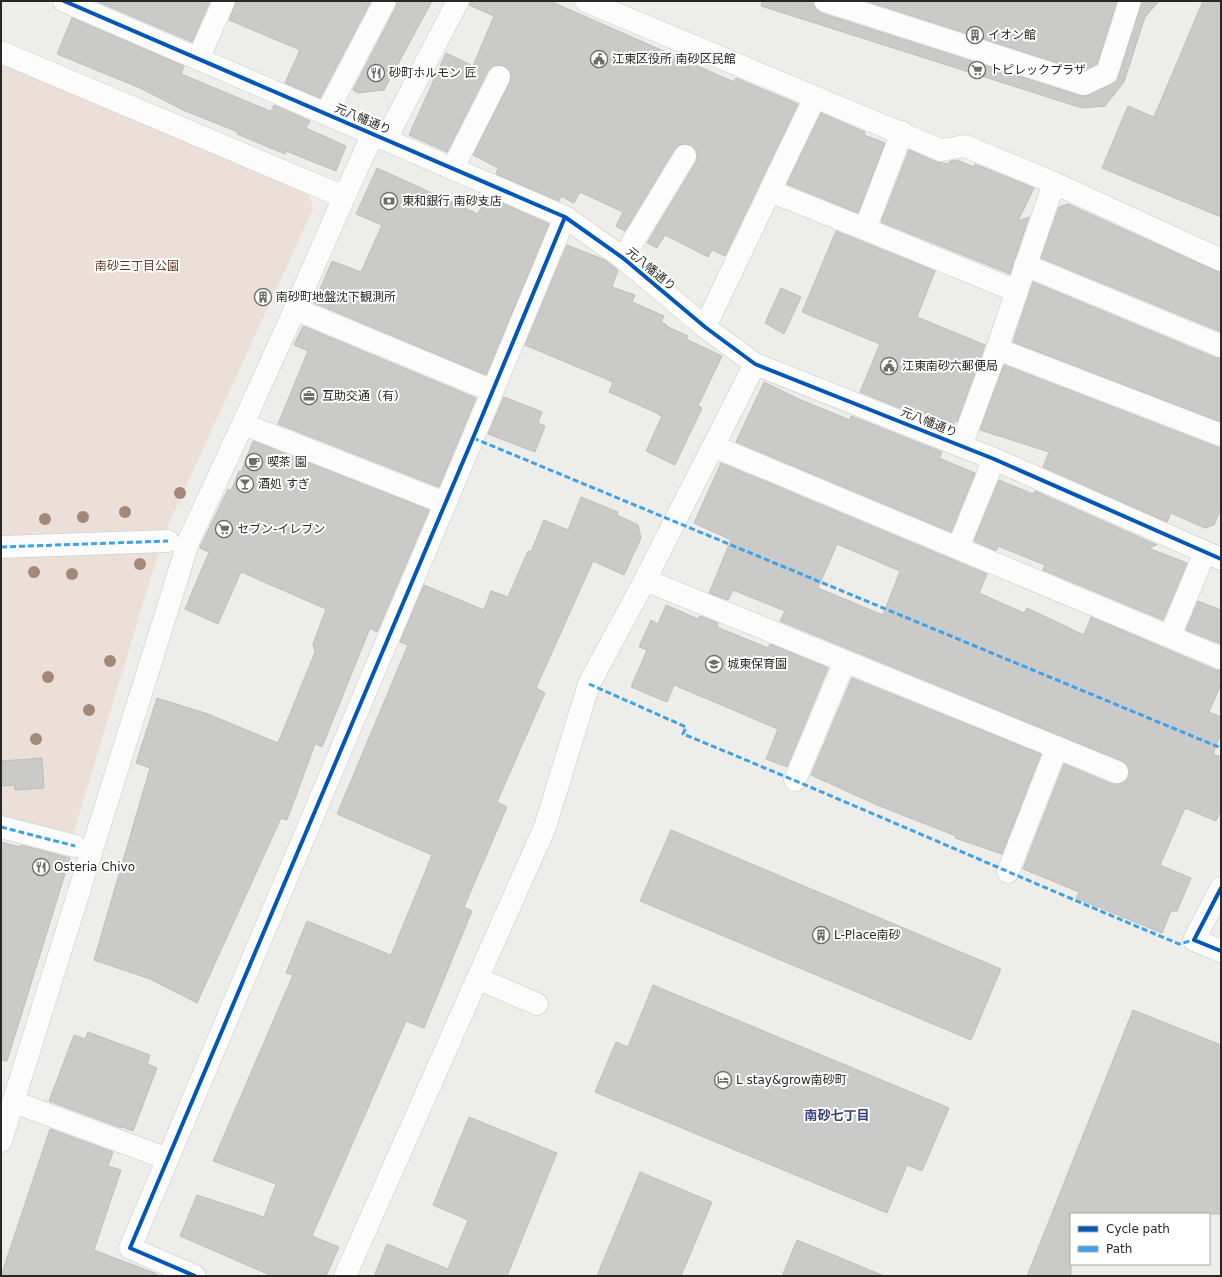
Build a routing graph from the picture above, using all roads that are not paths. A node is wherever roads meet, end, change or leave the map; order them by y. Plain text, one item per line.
1 (64, 1) edge
2 (224, 1) edge
3 (385, 1) edge
4 (458, 1) edge
5 (586, 1) edge
6 (825, 1) edge
7 (1130, 1) edge
8 (1, 52) edge
9 (198, 59) junction
10 (499, 77) dead end
11 (815, 97) junction
12 (326, 114) junction
13 (902, 132) junction
14 (380, 137) junction
15 (685, 156) dead end
16 (453, 168) junction
17 (1054, 183) junction
18 (770, 191) junction
19 (344, 197) junction
20 (566, 217) junction
21 (865, 229) junction
22 (623, 258) junction
23 (1221, 260) edge
24 (1025, 265) junction
25 (1016, 291) junction
26 (295, 309) junction
27 (705, 327) junction
28 (1221, 346) edge
29 (997, 349) junction
30 (755, 364) junction
31 (493, 391) junction
32 (243, 424) junction
33 (1221, 435) edge
34 (713, 446) junction
35 (961, 446) junction
36 (994, 459) junction
37 (445, 503) junction
38 (168, 541) dead end
39 (1, 547) edge
40 (958, 548) junction
41 (1216, 553) edge
42 (646, 580) junction
43 (1170, 636) junction
44 (1221, 658) edge
45 (845, 661) junction
46 (1057, 747) junction
47 (1117, 772) dead end
48 (795, 780) dead end
49 (1, 826) edge
50 (75, 846) dead end
51 (1008, 872) dead end
52 (1221, 888) edge
53 (1221, 952) edge
54 (477, 978) junction
55 (537, 1004) dead end
56 (14, 1102) junction
57 (1, 1141) edge
58 (168, 1159) junction
59 (195, 1276) edge
60 (345, 1276) edge

1 - 9 street, 元八幡通り
2 - 9 street
3 - 12 street
4 - 14 street
5 - 11 street
6 - 7 street
8 - 19 street
9 - 12 street, 元八幡通り
10 - 16 street
11 - 13 street
11 - 18 street
12 - 14 street, 元八幡通り
13 - 17 street
13 - 21 street
14 - 16 street, 元八幡通り
14 - 19 street
15 - 22 street
16 - 20 street, 元八幡通り
17 - 23 street
17 - 24 street
18 - 21 street
18 - 27 street
19 - 26 street
20 - 22 street, 元八幡通り
20 - 31 street
21 - 25 street
22 - 27 street, 元八幡通り
24 - 25 street
24 - 28 street
25 - 29 street
26 - 31 street
26 - 32 street
27 - 30 street, 元八幡通り
29 - 33 street
29 - 35 street
30 - 34 street
30 - 35 street, 元八幡通り
31 - 37 street
32 - 37 street
32 - 56 street
34 - 40 street
34 - 42 street
35 - 36 street, 元八幡通り
36 - 40 street
36 - 41 street, 元八幡通り
37 - 58 street
38 - 39 street
40 - 43 street
41 - 43 street
42 - 45 street
42 - 54 street
43 - 44 street
45 - 46 street
45 - 48 street
46 - 47 street
46 - 51 street
49 - 50 street
52 - 53 street
54 - 55 street
54 - 60 street
56 - 57 street
56 - 58 street
58 - 59 street

